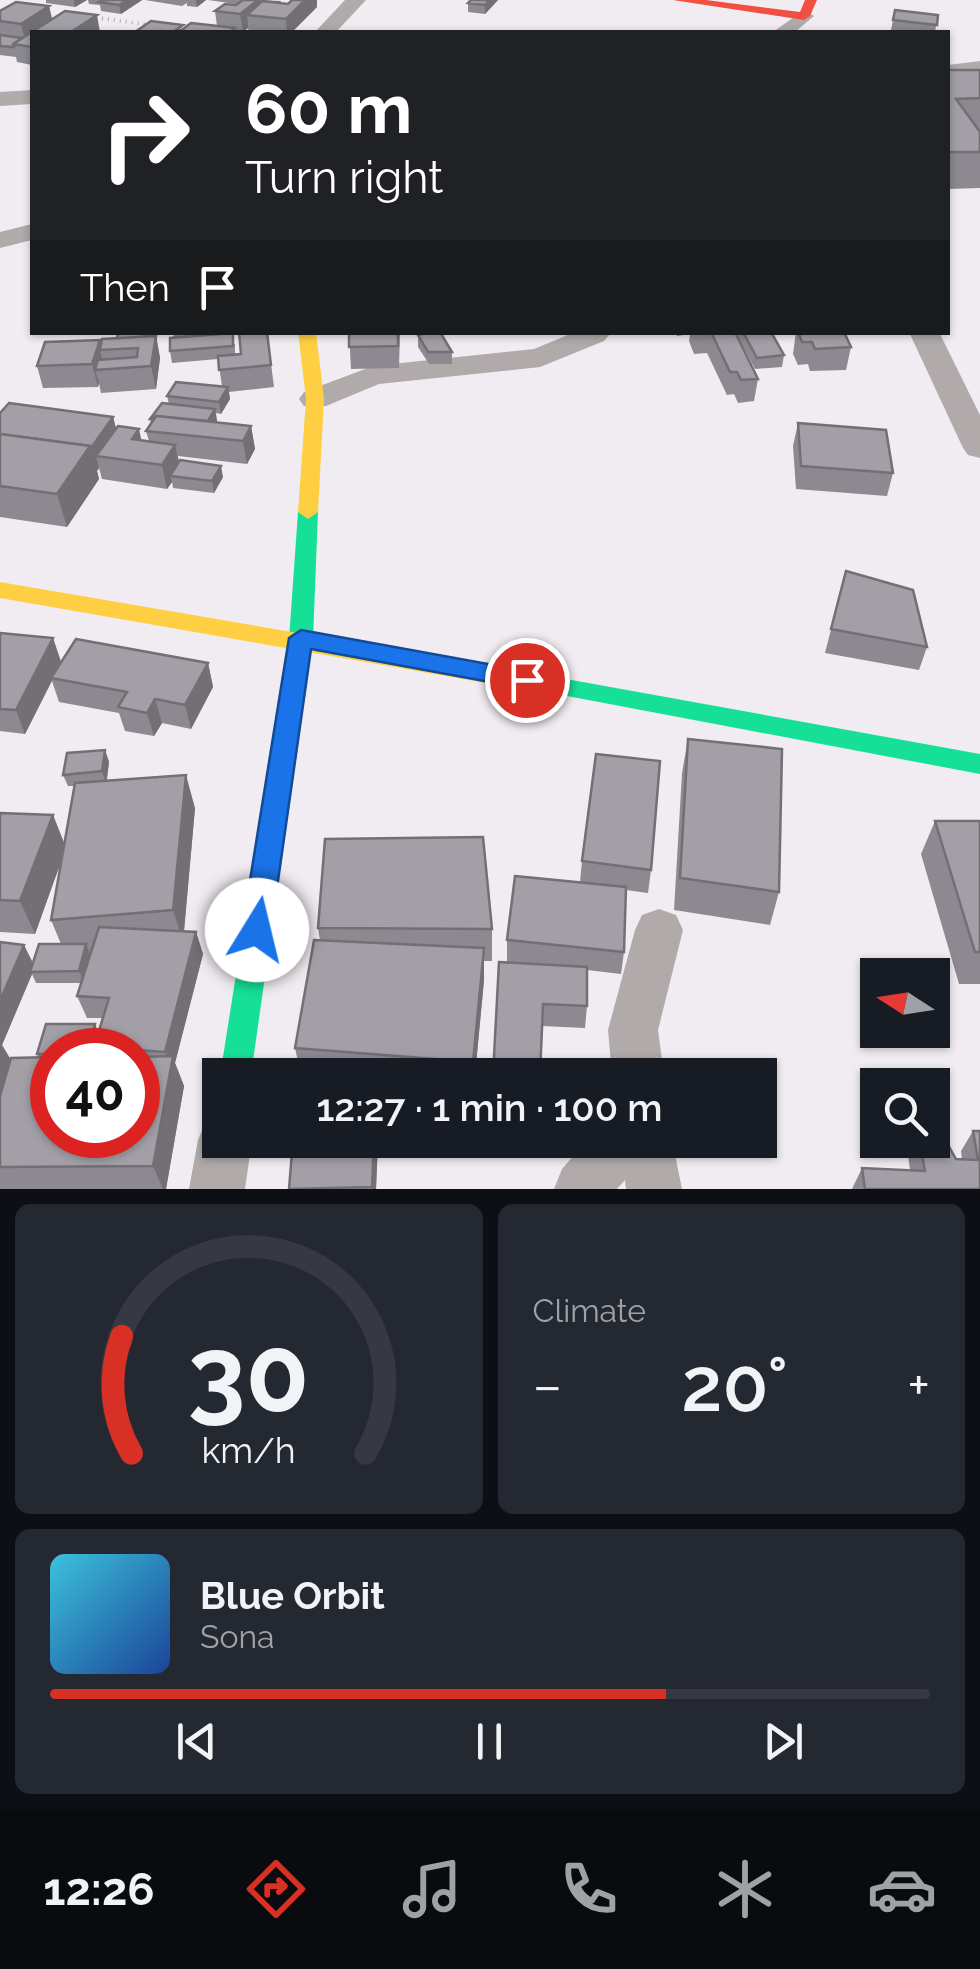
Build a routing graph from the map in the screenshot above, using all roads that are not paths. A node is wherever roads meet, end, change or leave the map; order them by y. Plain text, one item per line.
1 (356, 0) edge
2 (680, 0) edge
3 (808, 8) edge
4 (327, 30) edge
5 (786, 30) edge
6 (980, 67) edge
7 (950, 71) edge
8 (30, 97) edge
9 (0, 100) edge
10 (30, 232) edge
11 (0, 240) edge
12 (308, 335) edge
13 (594, 335) edge
14 (925, 335) edge
15 (314, 399) junction
16 (980, 448) edge
17 (0, 590) edge
18 (301, 638) junction
19 (980, 764) edge
20 (659, 930) dead end
21 (237, 1058) edge
22 (636, 1058) edge
23 (222, 1158) edge
24 (607, 1158) edge
25 (648, 1158) edge
26 (217, 1189) edge
27 (582, 1189) edge
28 (654, 1189) edge

1 - 4 street
2 - 3 street
3 - 5 street
6 - 7 street
8 - 9 street
10 - 11 street
12 - 15 street
13 - 15 street
14 - 16 street
15 - 18 street
17 - 18 street
18 - 19 street
18 - 21 street
20 - 22 street
23 - 26 street
24 - 27 street
25 - 28 street

